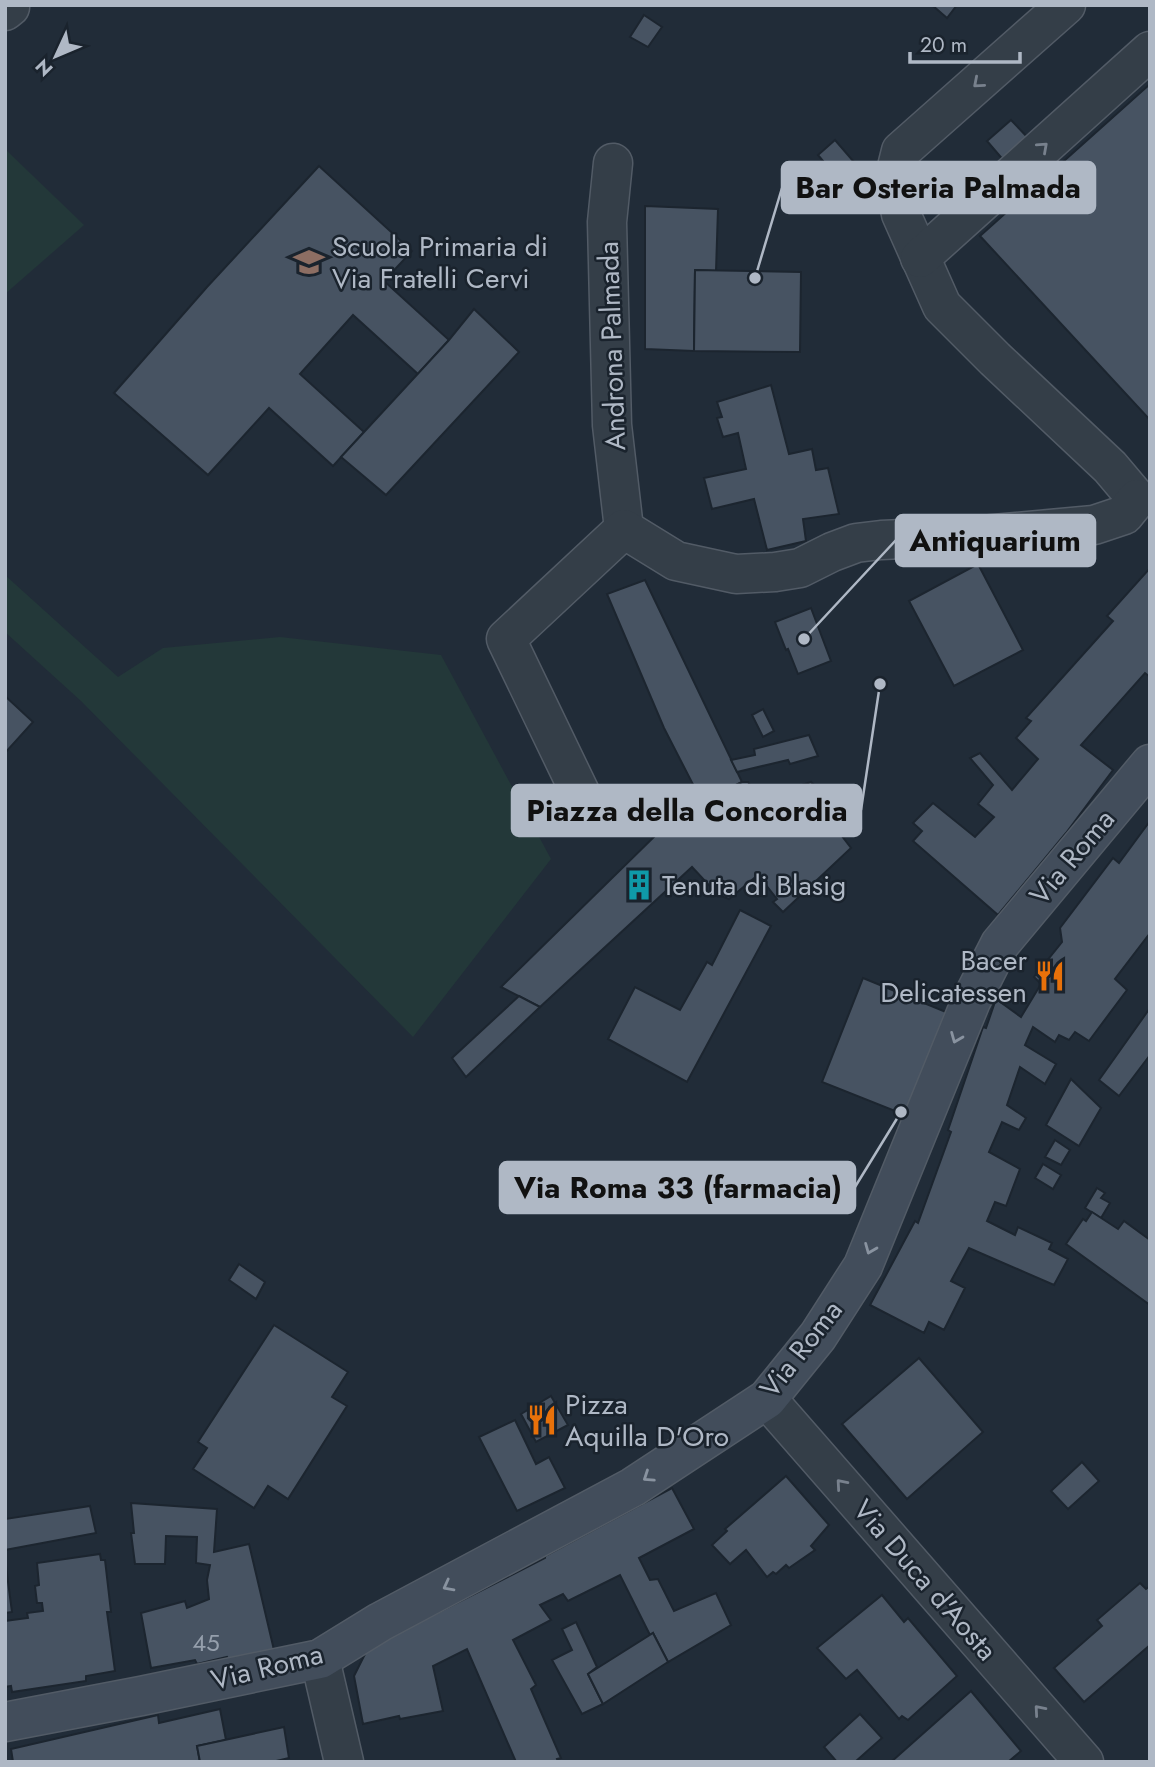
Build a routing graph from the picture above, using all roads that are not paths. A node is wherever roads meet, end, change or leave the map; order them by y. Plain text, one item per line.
1 (1066, 5) edge
2 (1150, 51) edge
3 (613, 163) dead end
4 (920, 258) junction
5 (1143, 497) edge
6 (624, 529) junction
7 (1150, 764) edge
8 (586, 805) dead end
9 (766, 1399) junction
10 (320, 1658) junction
11 (5, 1722) edge
12 (1069, 1757) edge
13 (344, 1762) edge

1 -> 4 street
4 -> 2 street
3 - 6 street, Androna Palmada
4 - 5 street
5 - 6 street
6 - 8 street
7 -> 9 street, Via Roma
9 -> 10 street, Via Roma
12 -> 9 street, Via Duca d'Aosta
10 - 11 street, Via Roma
10 - 13 street

